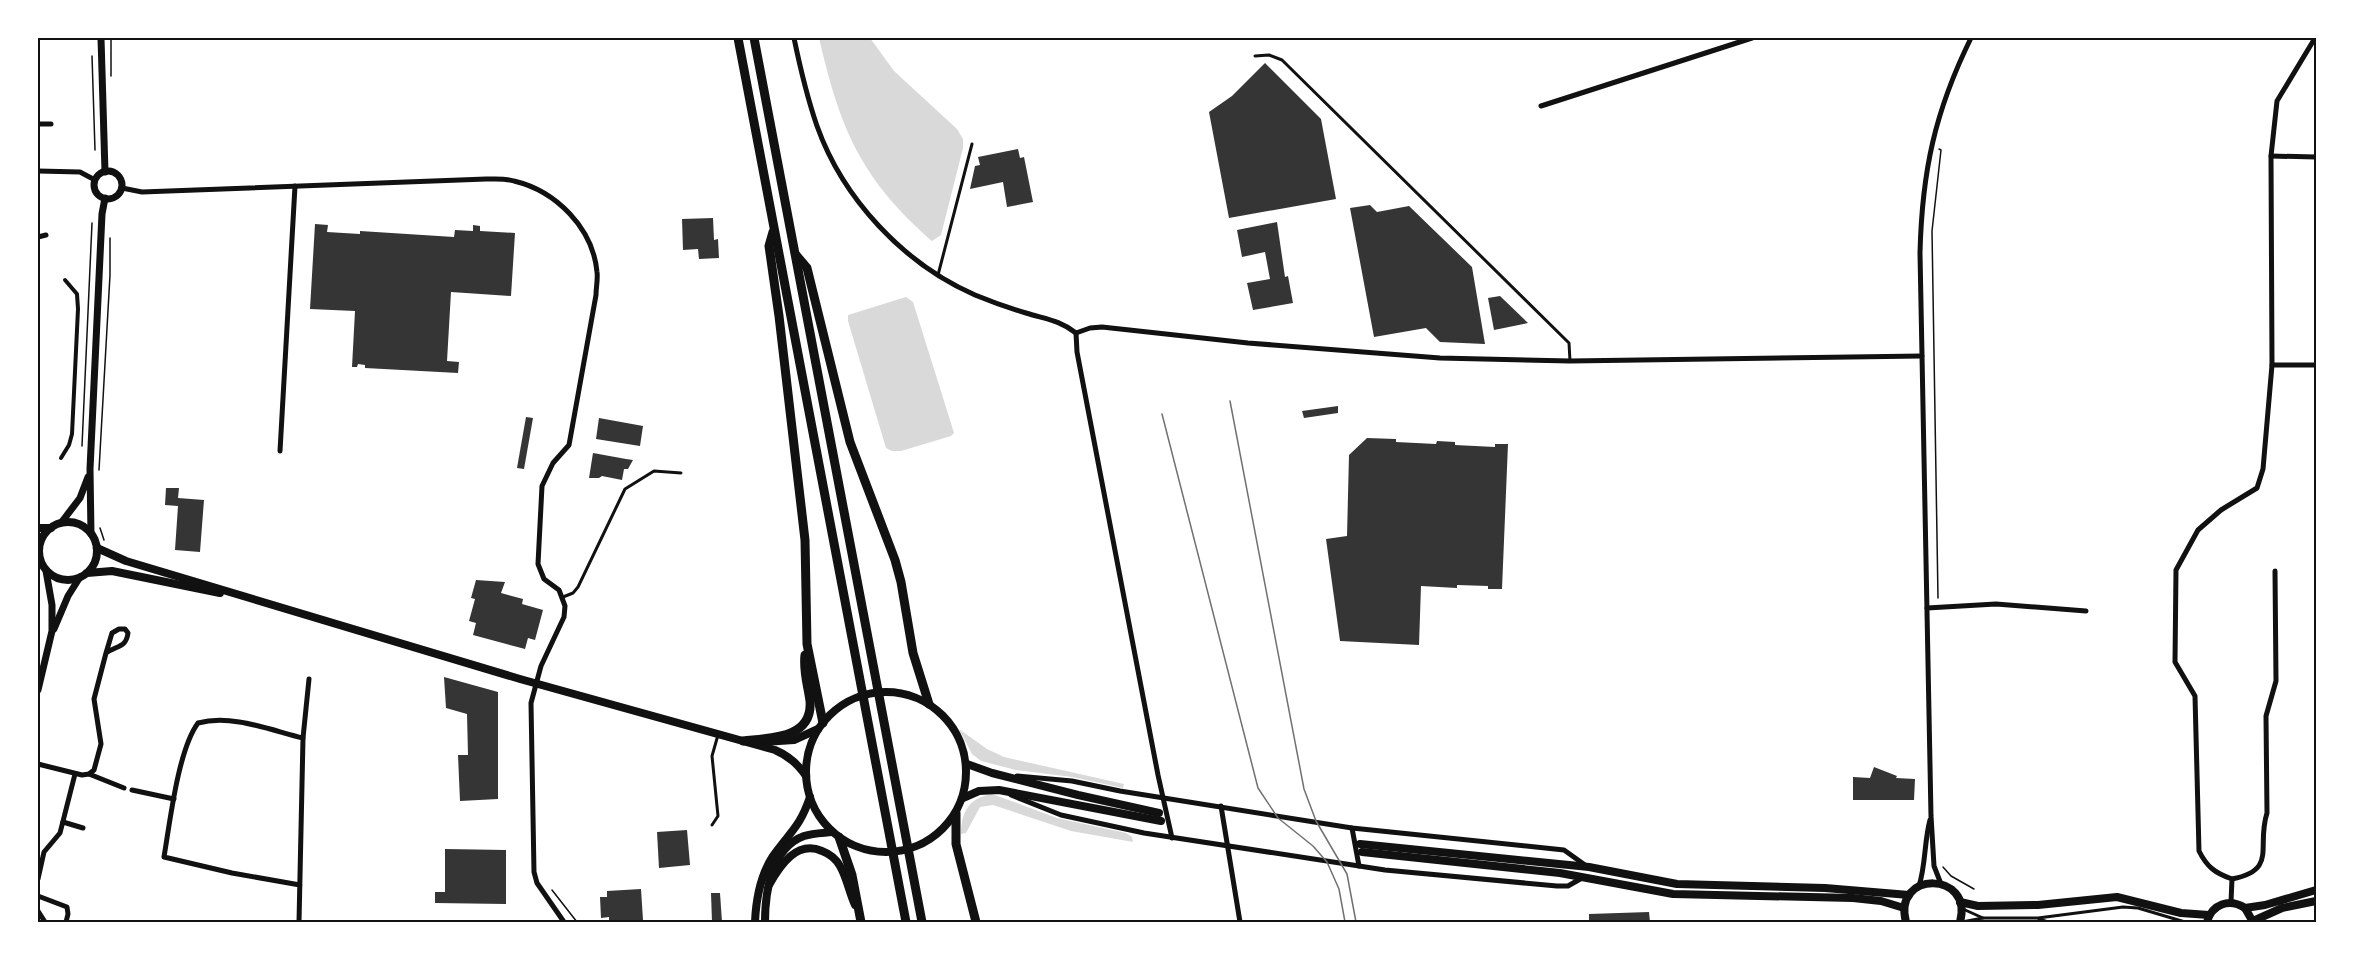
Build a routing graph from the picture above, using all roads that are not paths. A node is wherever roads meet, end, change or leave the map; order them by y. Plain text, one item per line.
1 (101, 38) edge
2 (738, 38) edge
3 (754, 38) edge
4 (794, 38) edge
5 (1752, 38) edge
6 (1971, 38) edge
7 (2315, 38) edge
8 (1255, 56) dead end
9 (1541, 106) dead end
10 (38, 124) edge
11 (51, 124) dead end
12 (972, 144) dead end
13 (2271, 156) junction
14 (2316, 157) edge
15 (38, 171) edge
16 (105, 172) junction
17 (95, 180) junction
18 (295, 186) junction
19 (122, 188) junction
20 (105, 198) junction
21 (774, 230) junction
22 (46, 235) dead end
23 (38, 237) edge
24 (795, 254) junction
25 (938, 275) junction
26 (65, 280) dead end
27 (1076, 333) junction
28 (1923, 356) junction
29 (1570, 361) junction
30 (2272, 365) junction
31 (2316, 365) edge
32 (280, 451) dead end
33 (61, 458) dead end
34 (90, 469) junction
35 (681, 473) dead end
36 (61, 523) junction
37 (38, 528) edge
38 (51, 528) junction
39 (91, 534) junction
40 (97, 548) junction
41 (39, 561) edge
42 (46, 571) junction
43 (2275, 572) dead end
44 (84, 575) junction
45 (563, 597) junction
46 (277, 605) junction
47 (1928, 608) junction
48 (2086, 611) dead end
49 (52, 631) junction
50 (807, 644) junction
51 (106, 653) junction
52 (309, 679) dead end
53 (536, 684) junction
54 (38, 690) edge
55 (929, 704) junction
56 (821, 725) junction
57 (718, 735) junction
58 (303, 738) junction
59 (743, 741) junction
60 (38, 764) edge
61 (967, 764) junction
62 (75, 774) junction
63 (89, 774) junction
64 (806, 776) junction
65 (1007, 776) junction
66 (124, 788) dead end
67 (132, 790) dead end
68 (999, 790) junction
69 (810, 797) junction
70 (963, 798) junction
71 (1163, 798) junction
72 (174, 799) junction
73 (1221, 806) junction
74 (956, 813) junction
75 (1931, 816) junction
76 (63, 822) junction
77 (712, 825) dead end
78 (83, 828) dead end
79 (1352, 828) junction
80 (836, 834) junction
81 (1172, 838) junction
82 (1228, 847) junction
83 (1359, 866) junction
84 (1589, 867) junction
85 (1584, 877) junction
86 (38, 879) edge
87 (2232, 879) junction
88 (1941, 884) junction
89 (300, 885) junction
90 (769, 885) junction
91 (1919, 886) junction
92 (2316, 890) edge
93 (1909, 895) junction
94 (38, 896) edge
95 (2316, 901) edge
96 (2231, 902) junction
97 (1961, 905) junction
98 (1904, 908) junction
99 (2245, 908) junction
100 (38, 911) edge
101 (859, 912) junction
102 (1983, 918) junction
103 (2038, 918) junction
104 (2208, 919) edge
105 (45, 922) edge
106 (66, 922) edge
107 (299, 922) edge
108 (564, 922) edge
109 (755, 922) edge
110 (765, 922) edge
111 (861, 922) edge
112 (906, 922) edge
113 (922, 922) edge
114 (976, 922) edge
115 (1240, 922) edge
116 (1906, 922) edge
117 (1960, 922) edge
118 (2048, 922) edge
119 (2185, 922) edge
120 (2253, 922) edge

1 - 16 street
2 - 21 highway
3 - 24 highway
4 - 25 street
5 - 9 street
6 - 28 street
7 - 13 street
8 - 29 lane
10 - 11 street
12 - 25 lane
13 - 14 street
13 - 30 street
15 - 17 street
16 - 17 street
16 - 19 street
17 - 20 street
18 - 19 street
18 - 32 street
18 - 45 street
19 - 20 street
20 - 34 street
21 - 50 highway
21 - 112 highway
22 - 23 street
24 - 55 highway
24 - 113 highway
25 - 27 street
26 - 33 street
27 - 29 street
27 - 71 street
28 - 29 street
28 - 47 street
30 - 31 street
30 - 87 street
34 - 36 street
34 - 39 street
35 - 45 lane
36 - 38 main road
36 - 39 main road
37 - 38 main road
38 - 41 main road
39 - 40 main road
40 - 44 main road
40 - 46 main road
41 - 42 main road
42 - 44 main road
42 - 49 street
43 - 87 street
44 - 46 main road
44 - 49 street
45 - 53 street
46 - 53 main road
47 - 48 street
47 - 75 street
49 - 54 street
50 - 56 highway
50 - 59 highway
51 - 51 street
51 - 63 street
52 - 58 street
53 - 57 main road
53 - 108 street
55 - 56 main road
55 - 61 main road
56 - 59 main road
56 - 64 main road
57 - 59 main road
57 - 77 lane
58 - 72 street
58 - 89 street
59 - 64 main road
60 - 62 street
61 - 65 main road
61 - 70 main road
62 - 63 street
62 - 76 street
63 - 66 street
64 - 69 main road
65 - 68 main road
65 - 71 street
67 - 72 street
68 - 70 main road
68 - 81 street
69 - 80 main road
69 - 109 main road
70 - 74 main road
71 - 73 street
71 - 81 street
72 - 89 street
73 - 79 street
73 - 82 street
74 - 80 main road
74 - 114 highway
75 - 88 street
75 - 91 street
76 - 78 street
76 - 86 street
79 - 83 street
79 - 84 street
80 - 90 main road
80 - 101 highway
81 - 82 street
82 - 83 street
82 - 115 street
83 - 85 street
84 - 85 main road
84 - 93 main road
85 - 98 main road
87 - 96 street
88 - 91 main road
88 - 97 main road
89 - 107 street
90 - 101 main road
90 - 110 main road
91 - 93 main road
92 - 99 main road
93 - 98 main road
94 - 106 street
95 - 120 main road
96 - 99 main road
96 - 104 main road
97 - 102 lane
97 - 104 main road
97 - 117 main road
98 - 116 main road
99 - 120 main road
100 - 105 street
101 - 111 highway
102 - 103 lane
102 - 117 lane
103 - 118 lane
103 - 119 lane

